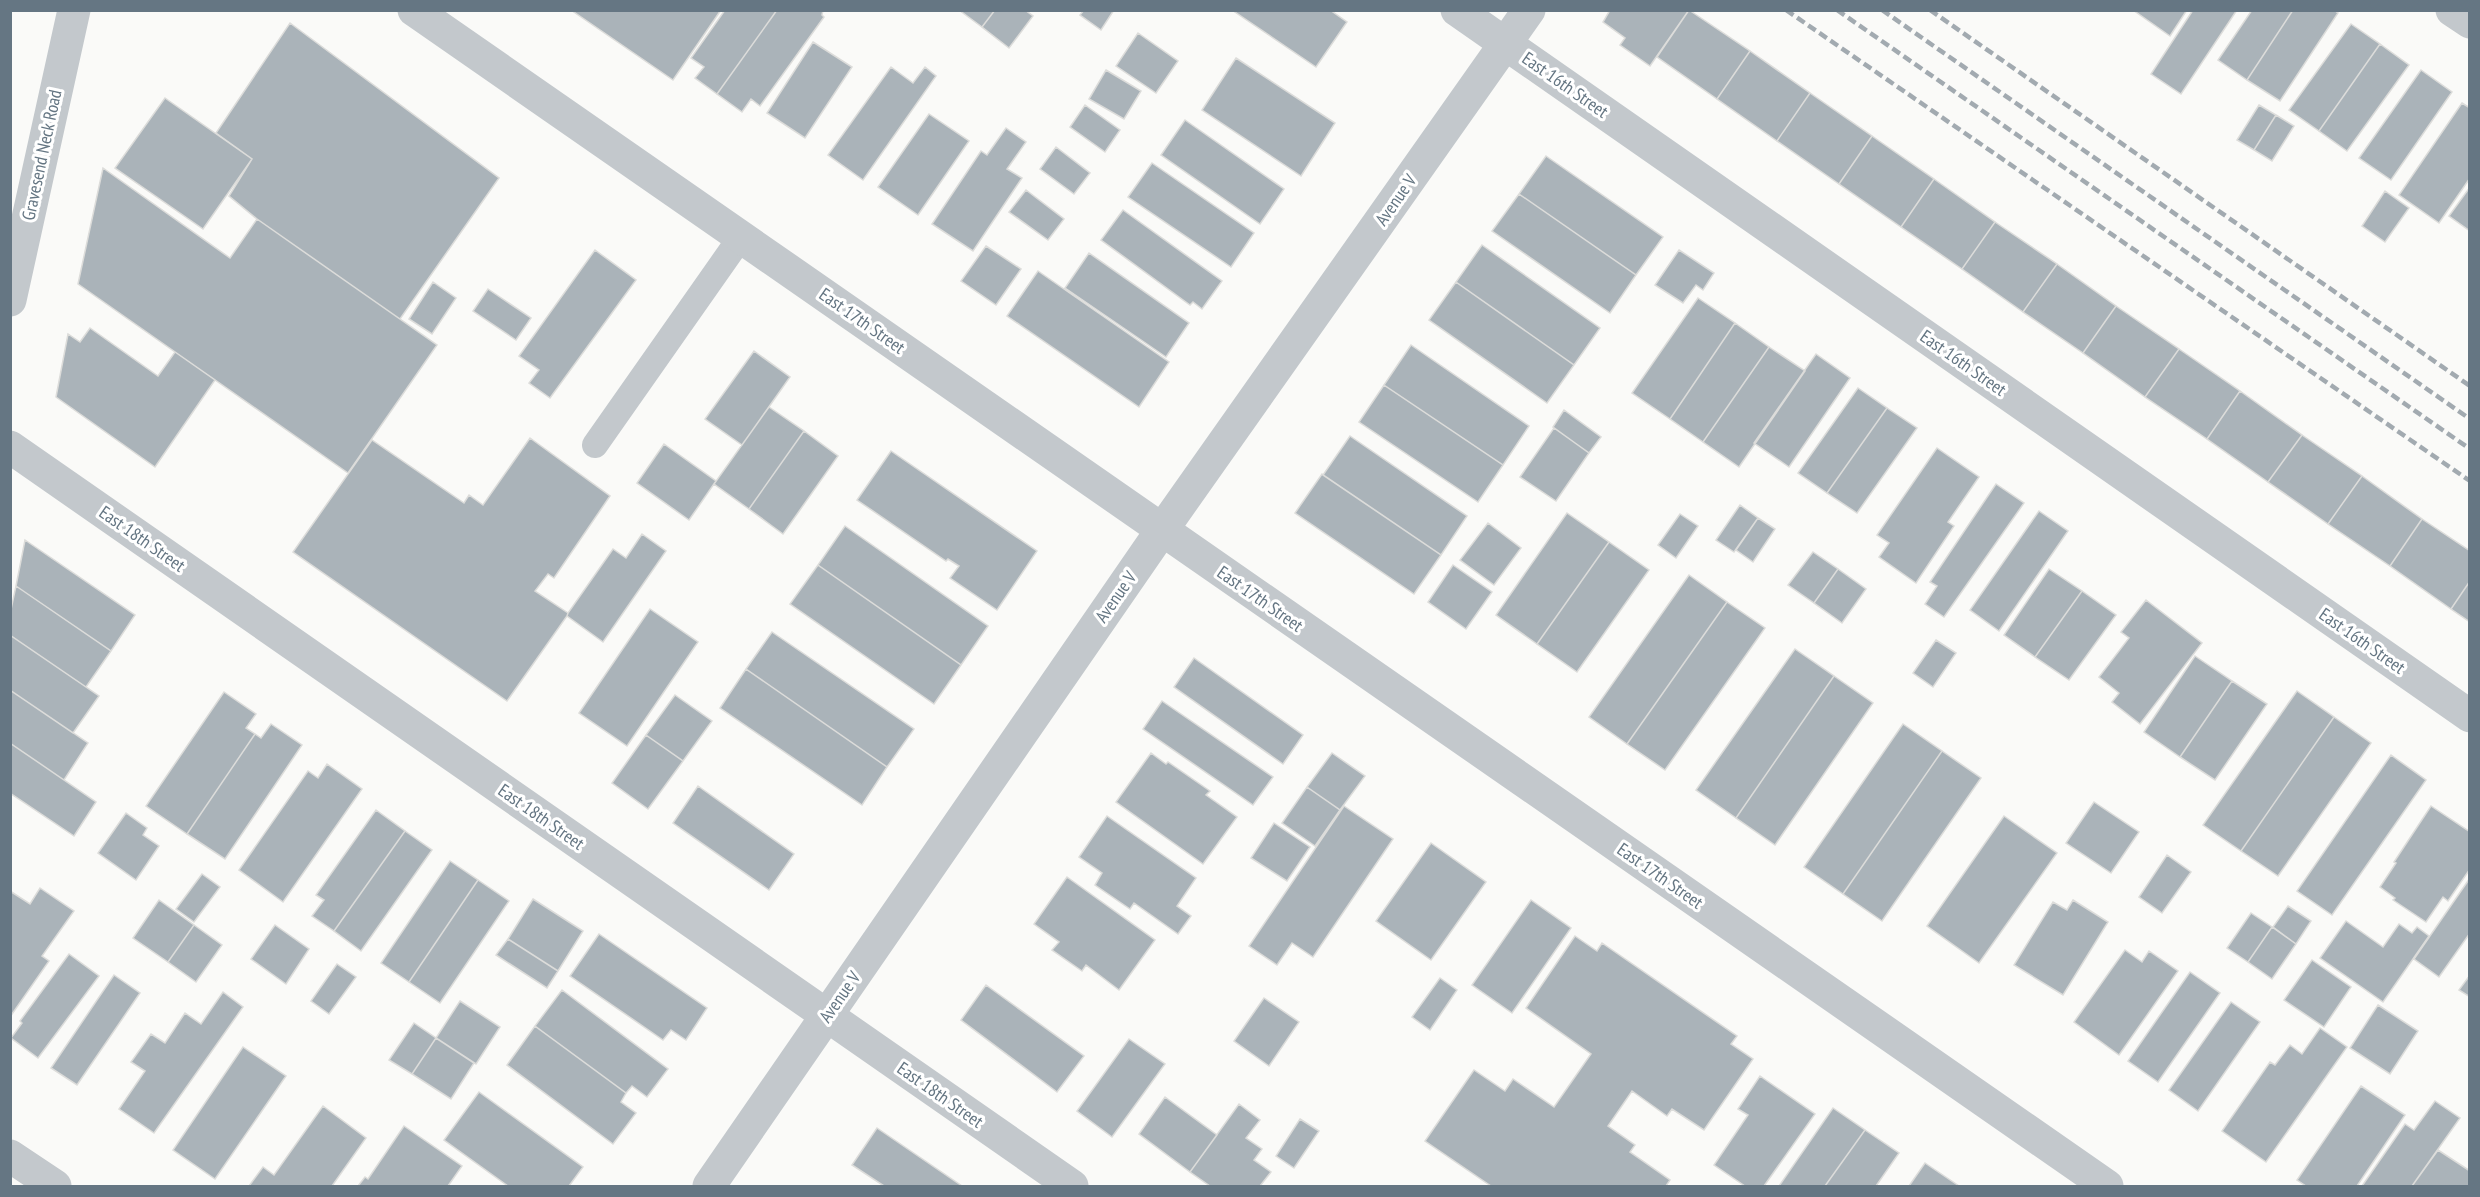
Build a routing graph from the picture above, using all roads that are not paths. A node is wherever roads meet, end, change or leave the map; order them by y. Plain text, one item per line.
1 (74, 10) edge
2 (414, 10) edge
3 (1457, 10) edge
4 (1529, 10) edge
5 (2452, 10) edge
6 (2469, 22) edge
7 (1506, 44) junction
8 (741, 237) junction
9 (10, 300) edge
10 (595, 445) dead end
11 (10, 447) edge
12 (1162, 530) junction
13 (2469, 716) edge
14 (827, 1017) junction
15 (10, 1156) edge
16 (55, 1186) edge
17 (709, 1186) edge
18 (1072, 1186) edge
19 (2107, 1186) edge

1 - 9 street, Gravesend Neck Road
2 - 8 street, East 17th Street
3 - 7 street, East 16th Street
4 - 7 street, Avenue V
5 - 6 street
7 - 12 street, Avenue V
7 - 13 street, East 16th Street
8 - 10 lane
8 - 12 street, East 17th Street
11 - 14 street, East 18th Street
12 - 14 street, Avenue V
12 - 19 street, East 17th Street
14 - 17 street, Avenue V
14 - 18 street, East 18th Street
15 - 16 street

